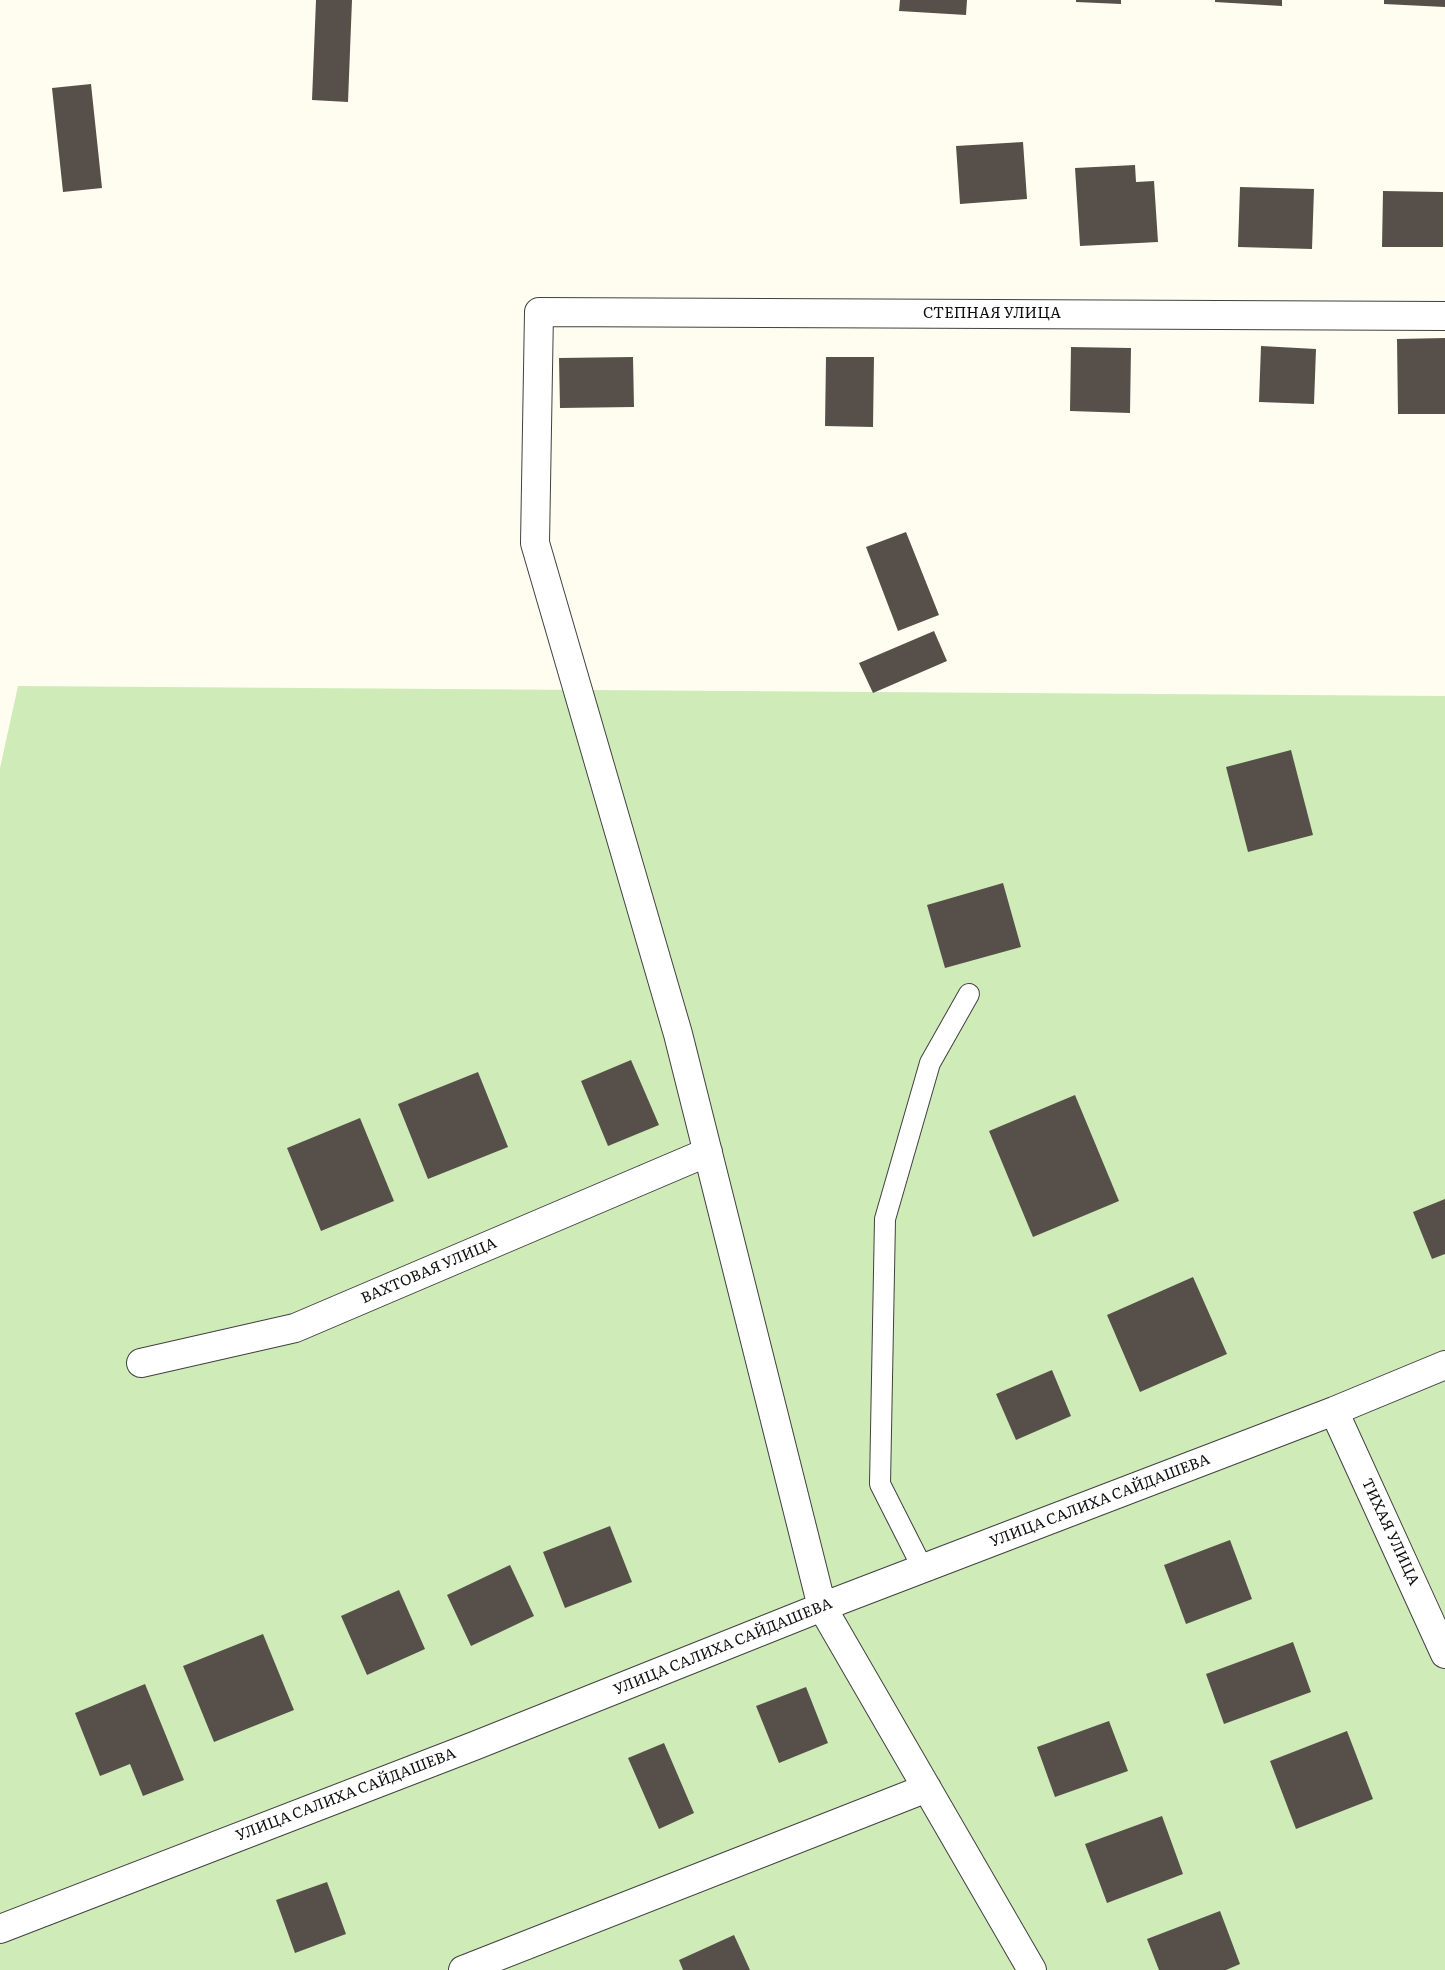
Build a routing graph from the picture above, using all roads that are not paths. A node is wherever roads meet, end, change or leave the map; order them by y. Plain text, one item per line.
1 (1445, 316) edge
2 (969, 994) dead end
3 (708, 1152) junction
4 (141, 1364) dead end
5 (1445, 1365) edge
6 (1334, 1411) junction
7 (923, 1569) junction
8 (822, 1608) junction
9 (1445, 1654) edge
10 (927, 1788) junction
11 (0, 1929) edge
12 (463, 1970) edge
13 (1032, 1970) edge

1 - 3 street, СТЕПНАЯ УЛИЦА
2 - 7 lane
3 - 4 street, ВАХТОВАЯ УЛИЦА
3 - 8 street
5 - 6 street, УЛИЦА САЛИХА САЙДАШЕВА
6 - 7 street, УЛИЦА САЛИХА САЙДАШЕВА
6 - 9 street, ТИХАЯ УЛИЦА
7 - 8 street, УЛИЦА САЛИХА САЙДАШЕВА
8 - 10 street
8 - 11 street, УЛИЦА САЛИХА САЙДАШЕВА
10 - 12 street
10 - 13 street

